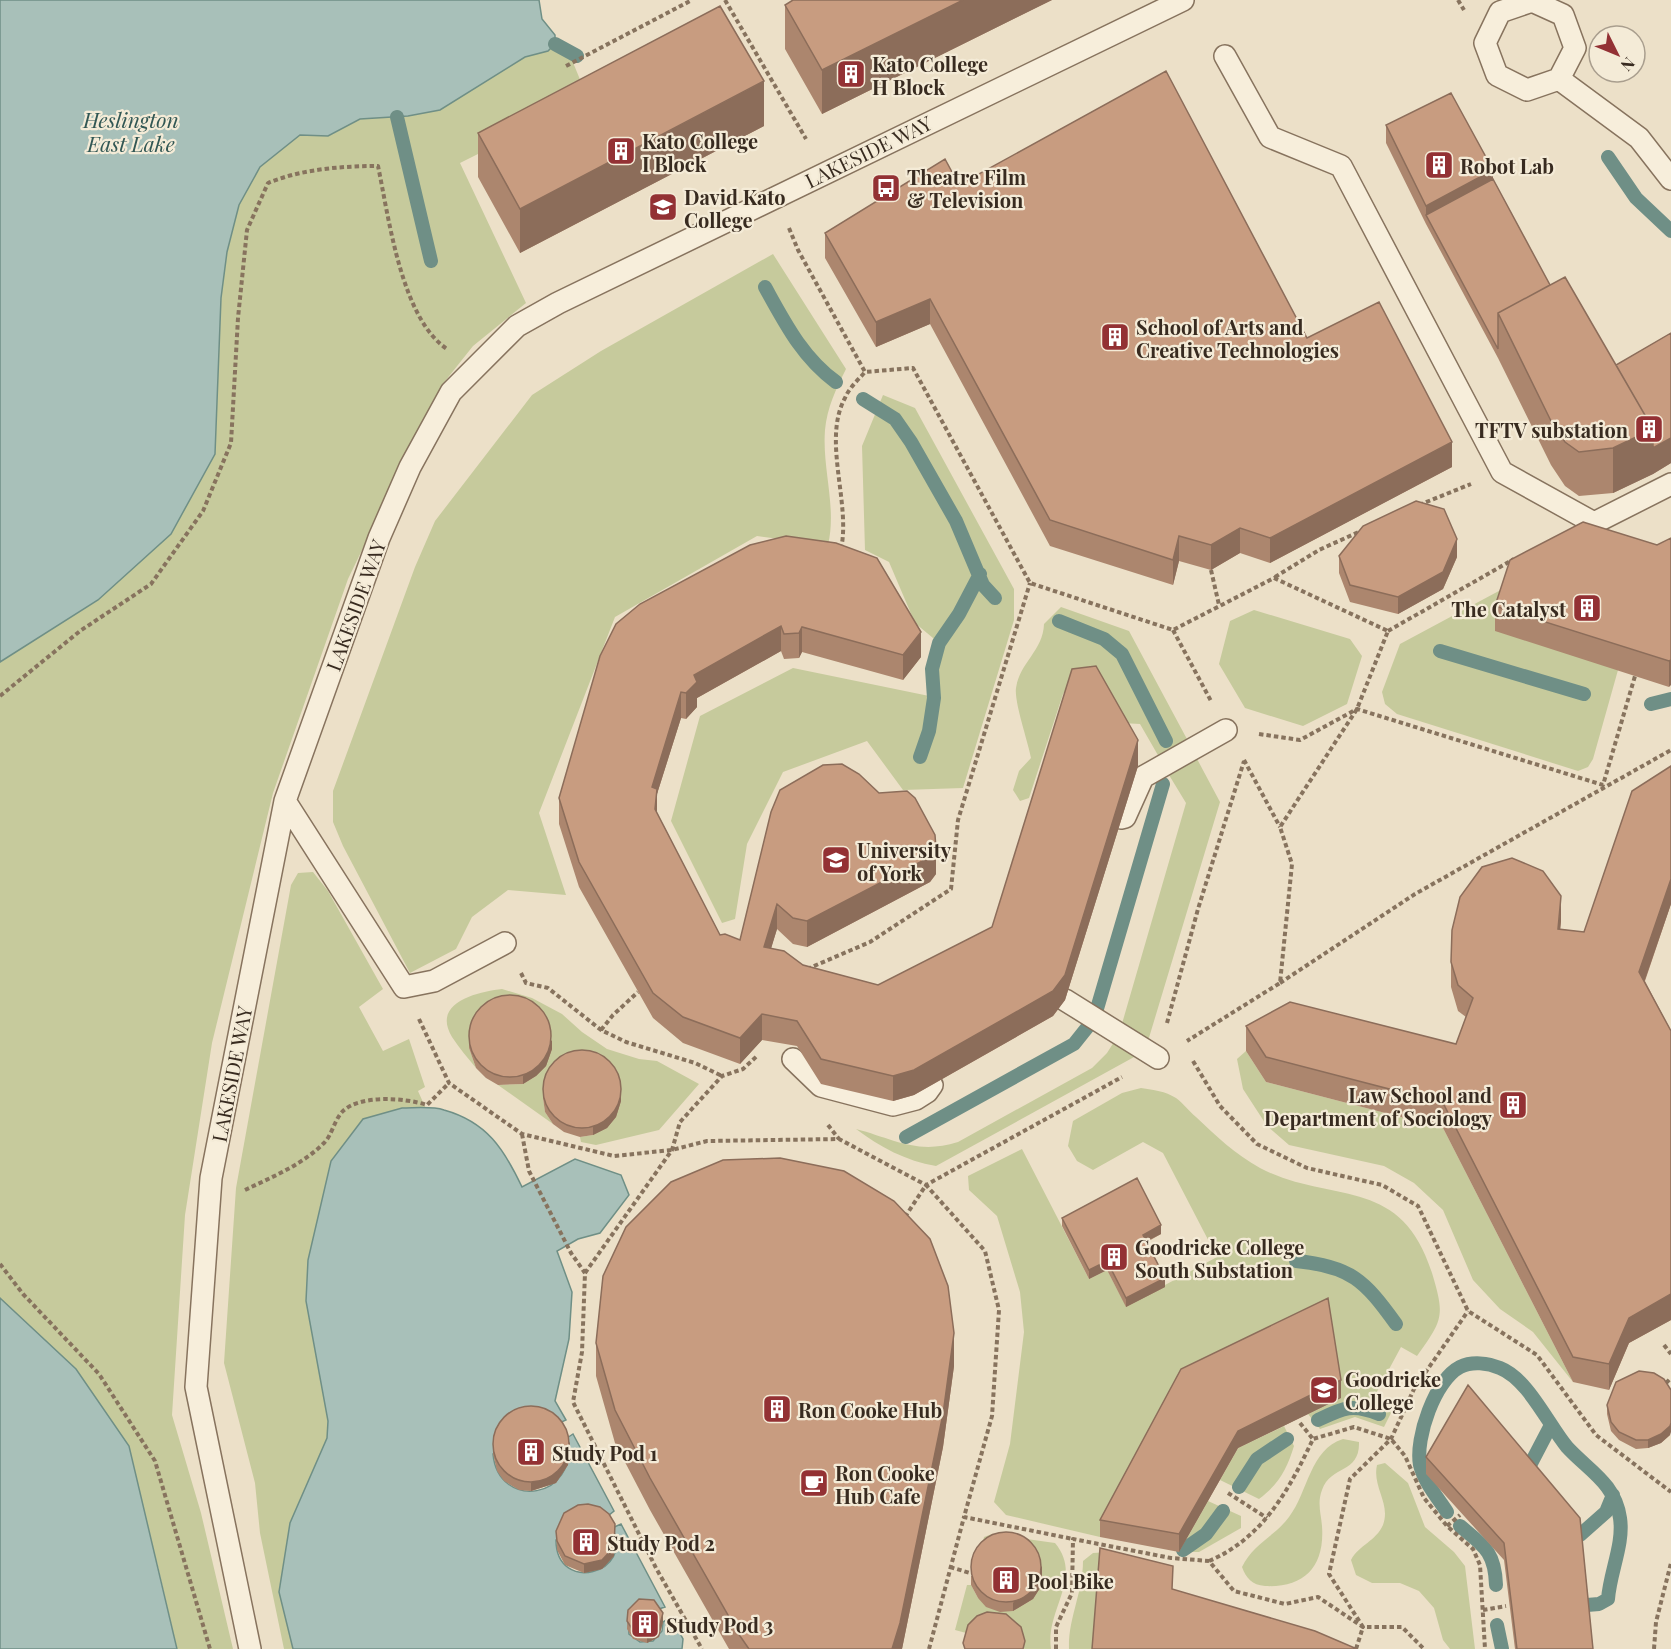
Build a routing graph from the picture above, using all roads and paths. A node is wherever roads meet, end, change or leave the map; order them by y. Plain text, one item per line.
1 (692, 0) edge
2 (725, 0) edge
3 (1183, 0) edge
4 (1225, 56) dead end
5 (566, 66) dead end
6 (1559, 79) junction
7 (806, 139) dead end
8 (1671, 179) edge
9 (777, 195) junction
10 (480, 360) junction
11 (865, 372) junction
12 (1502, 472) junction
13 (1671, 484) edge
14 (1415, 506) edge
15 (1372, 525) edge
16 (840, 550) edge
17 (1520, 557) edge
18 (1211, 570) edge
19 (1274, 578) junction
20 (1030, 583) junction
21 (1219, 605) junction
22 (1388, 631) junction
23 (1635, 676) edge
24 (0, 696) edge
25 (1357, 709) junction
26 (1226, 730) joint
27 (1671, 750) edge
28 (1244, 761) dead end
29 (1604, 785) junction
30 (285, 801) junction
31 (1121, 818) edge
32 (505, 943) joint
33 (797, 973) edge
34 (1280, 983) junction
35 (404, 987) junction
36 (638, 992) edge
37 (1065, 1000) edge
38 (601, 1030) junction
39 (758, 1055) dead end
40 (1158, 1058) junction
41 (793, 1059) dead end
42 (722, 1076) junction
43 (449, 1083) junction
44 (932, 1085) edge
45 (522, 1134) junction
46 (672, 1150) junction
47 (926, 1185) junction
48 (210, 1205) junction
49 (901, 1224) edge
50 (0, 1264) edge
51 (585, 1273) junction
52 (1468, 1311) junction
53 (1664, 1345) dead end
54 (1671, 1354) edge
55 (1671, 1378) edge
56 (1666, 1383) edge
57 (1300, 1423) edge
58 (1313, 1439) junction
59 (1392, 1439) junction
60 (1671, 1492) edge
61 (1228, 1493) dead end
62 (1460, 1515) edge
63 (964, 1517) junction
64 (1267, 1518) junction
65 (1447, 1526) junction
66 (1073, 1539) junction
67 (1209, 1561) junction
68 (1671, 1563) edge
69 (950, 1567) junction
70 (970, 1573) edge
71 (1506, 1606) dead end
72 (1483, 1610) junction
73 (1363, 1627) junction
74 (210, 1649) edge
75 (250, 1649) edge
76 (702, 1649) edge
77 (930, 1649) edge
78 (1056, 1649) edge
79 (1356, 1649) edge
80 (1424, 1649) edge
81 (1485, 1649) edge
82 (1654, 1649) edge

1 - 5 path
2 - 7 path
3 - 9 lane, LAKESIDE WAY
4 - 12 lane
6 - 6 lane
6 - 8 lane
9 - 10 lane, LAKESIDE WAY
9 - 11 path
10 - 24 path
10 - 30 lane, LAKESIDE WAY
11 - 16 path
11 - 20 path
12 - 13 lane
12 - 14 path
15 - 19 path
17 - 22 path
18 - 21 path
19 - 21 path
19 - 22 path
20 - 21 path
20 - 33 path
22 - 25 path
23 - 29 path
25 - 26 path
25 - 29 path
25 - 34 path
26 - 31 lane
27 - 29 path
28 - 40 path
29 - 34 path
30 - 35 lane
30 - 48 lane, LAKESIDE WAY
32 - 35 lane
32 - 38 path
34 - 52 path
35 - 43 path
36 - 38 path
37 - 40 lane
38 - 42 path
39 - 42 path
40 - 47 path
41 - 44 lane
42 - 46 path
43 - 45 path
43 - 48 path
45 - 46 path
45 - 51 path
46 - 47 path
46 - 51 path
47 - 49 path
47 - 63 path
48 - 75 lane, LAKESIDE WAY
50 - 74 path
51 - 76 path
52 - 59 path
52 - 60 path
53 - 54 path
55 - 56 path
57 - 58 path
58 - 59 path
58 - 64 path
59 - 65 path
59 - 73 path
61 - 64 path
62 - 65 path
63 - 66 path
63 - 69 path
64 - 67 path
65 - 72 path
66 - 67 path
66 - 78 path
67 - 73 path
68 - 82 path
69 - 70 path
69 - 77 path
71 - 72 path
72 - 81 path
73 - 79 path
73 - 80 path

